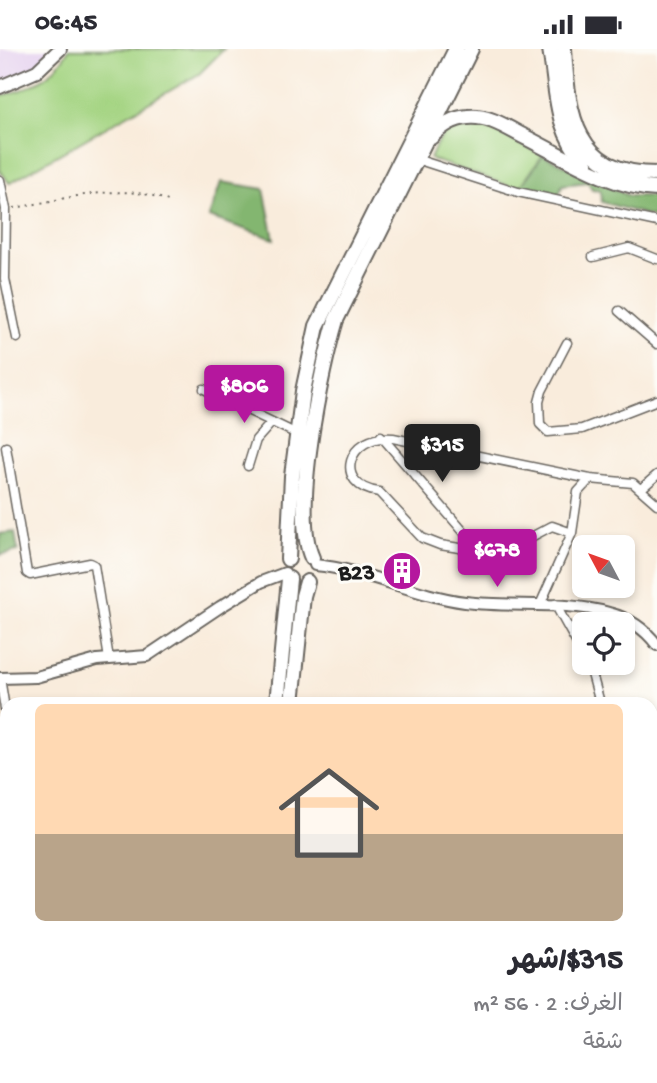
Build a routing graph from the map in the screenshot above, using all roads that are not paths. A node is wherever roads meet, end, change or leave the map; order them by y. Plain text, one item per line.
1 (60, 49) edge
2 (456, 49) edge
3 (471, 49) edge
4 (550, 49) edge
5 (564, 49) edge
6 (0, 87) edge
7 (419, 154) junction
8 (589, 169) junction
9 (657, 174) edge
10 (0, 180) edge
11 (657, 189) edge
12 (657, 222) edge
13 (593, 257) dead end
14 (657, 259) edge
15 (619, 311) dead end
16 (17, 338) dead end
17 (568, 343) dead end
18 (657, 344) edge
19 (204, 389) dead end
20 (657, 400) edge
21 (272, 422) junction
22 (297, 434) junction
23 (381, 436) junction
24 (6, 447) dead end
25 (248, 466) dead end
26 (657, 475) edge
27 (590, 479) junction
28 (642, 488) junction
29 (657, 504) edge
30 (572, 533) junction
31 (481, 551) junction
32 (313, 561) junction
33 (287, 570) junction
34 (307, 582) junction
35 (555, 604) junction
36 (541, 605) junction
37 (572, 634) edge
38 (657, 645) edge
39 (109, 659) junction
40 (592, 675) edge
41 (0, 678) edge
42 (3, 697) edge
43 (278, 697) edge
44 (293, 697) edge
45 (598, 697) edge

1 - 6 main road
2 - 22 highway
3 - 7 highway
4 - 8 highway
5 - 9 highway
7 - 8 highway
7 - 12 street
7 - 32 highway
8 - 11 highway
10 - 16 street
13 - 14 street
15 - 18 street
17 - 20 street
19 - 21 street
21 - 22 street
21 - 25 street
22 - 33 highway
23 - 27 street
23 - 31 street
23 - 31 street
24 - 39 street
26 - 28 street
27 - 28 street
27 - 30 street
28 - 29 street
30 - 31 street
30 - 36 street
32 - 33 highway
32 - 34 highway
32 - 36 street
33 - 34 highway
33 - 39 street
33 - 43 highway
34 - 44 highway
35 - 36 street
35 - 37 street
35 - 38 street
39 - 41 street
40 - 45 street
41 - 42 street

